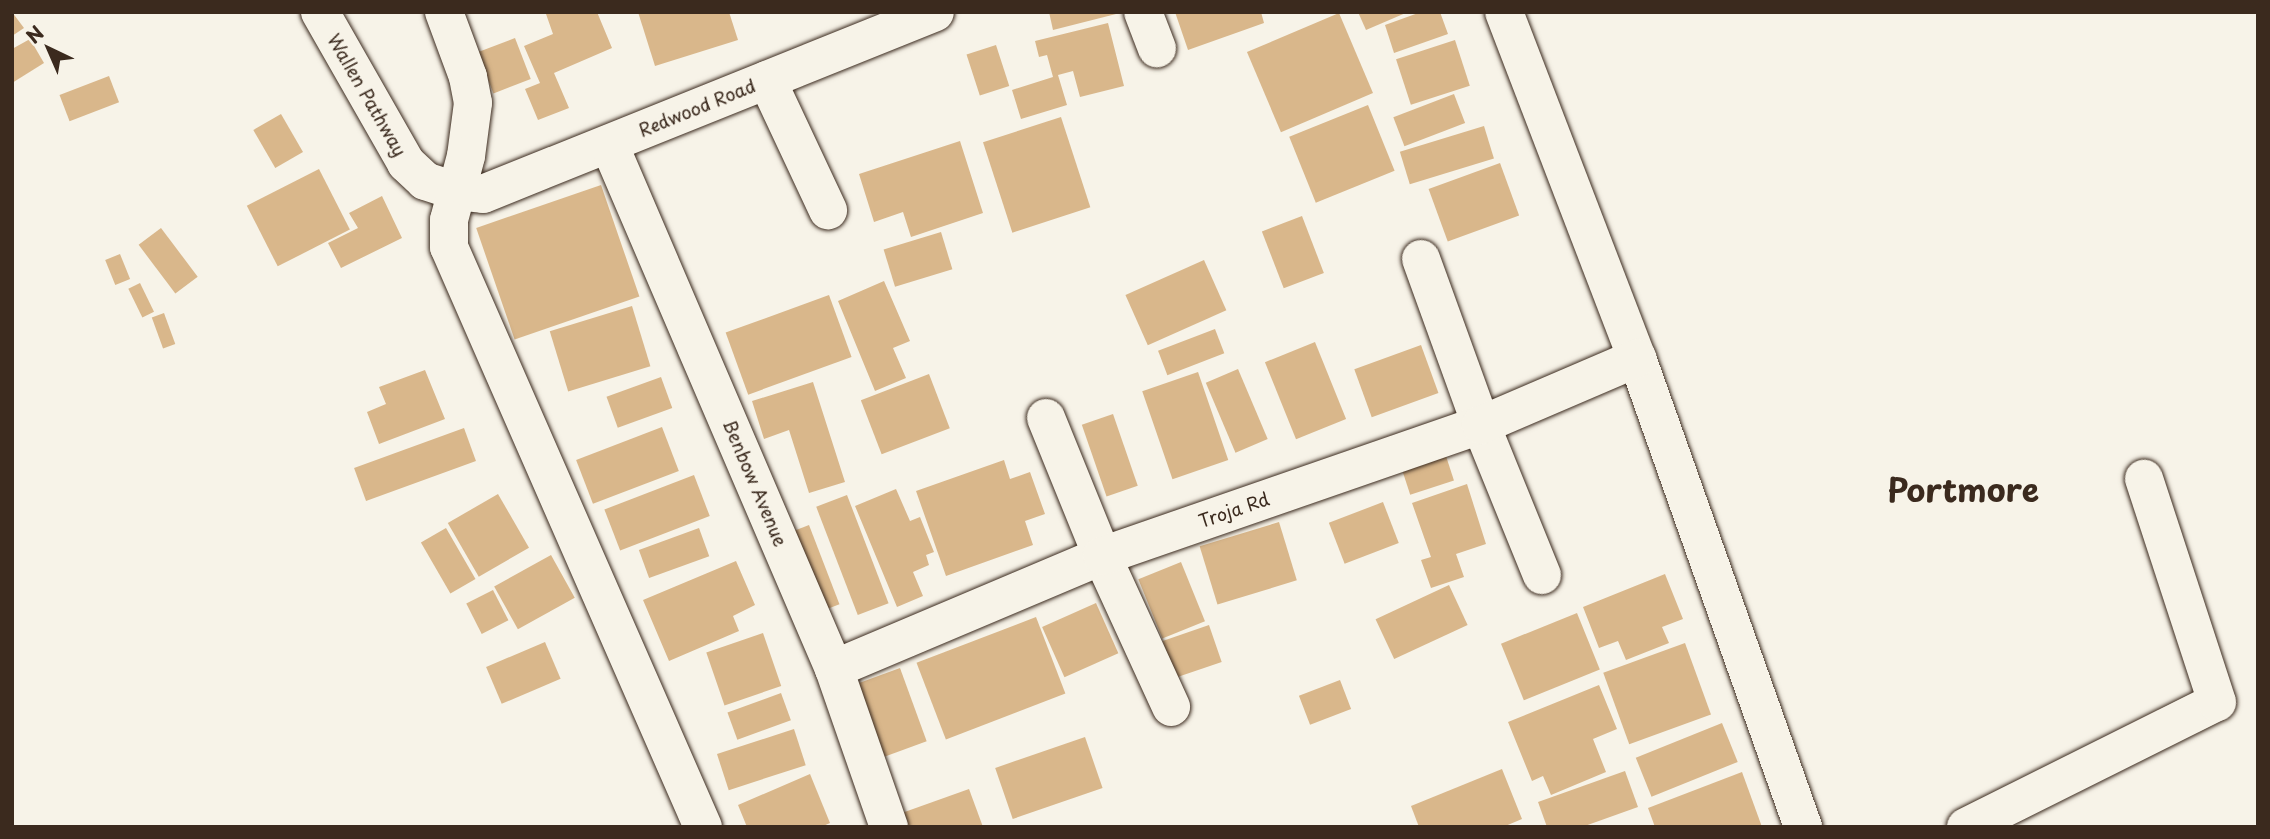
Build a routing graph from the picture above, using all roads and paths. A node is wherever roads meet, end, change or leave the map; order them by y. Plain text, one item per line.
1 (320, 12) edge
2 (444, 12) edge
3 (935, 12) edge
4 (1143, 12) edge
5 (1504, 12) edge
6 (1157, 48) dead end
7 (767, 80) junction
8 (609, 144) junction
9 (456, 191) junction
10 (828, 210) dead end
11 (1421, 259) dead end
12 (1637, 358) junction
13 (1046, 418) dead end
14 (1481, 425) junction
15 (2144, 479) dead end
16 (1102, 556) junction
17 (1542, 575) dead end
18 (834, 669) junction
19 (1171, 707) dead end
20 (703, 827) edge
21 (889, 827) edge
22 (1803, 827) edge
23 (1966, 827) edge

1 - 9 street, Wallen Pathway
2 - 9 street
3 - 7 street, Redwood Road
4 - 6 street
5 - 12 street
7 - 8 street, Redwood Road
7 - 10 street
8 - 9 street, Redwood Road
8 - 18 street, Benbow Avenue
9 - 20 street
11 - 14 street
12 - 14 street, Troja Rd
12 - 22 street
13 - 16 street
14 - 16 street, Troja Rd
14 - 17 street
15 - 23 street
16 - 18 street, Troja Rd
16 - 19 street
18 - 21 street, Benbow Avenue

